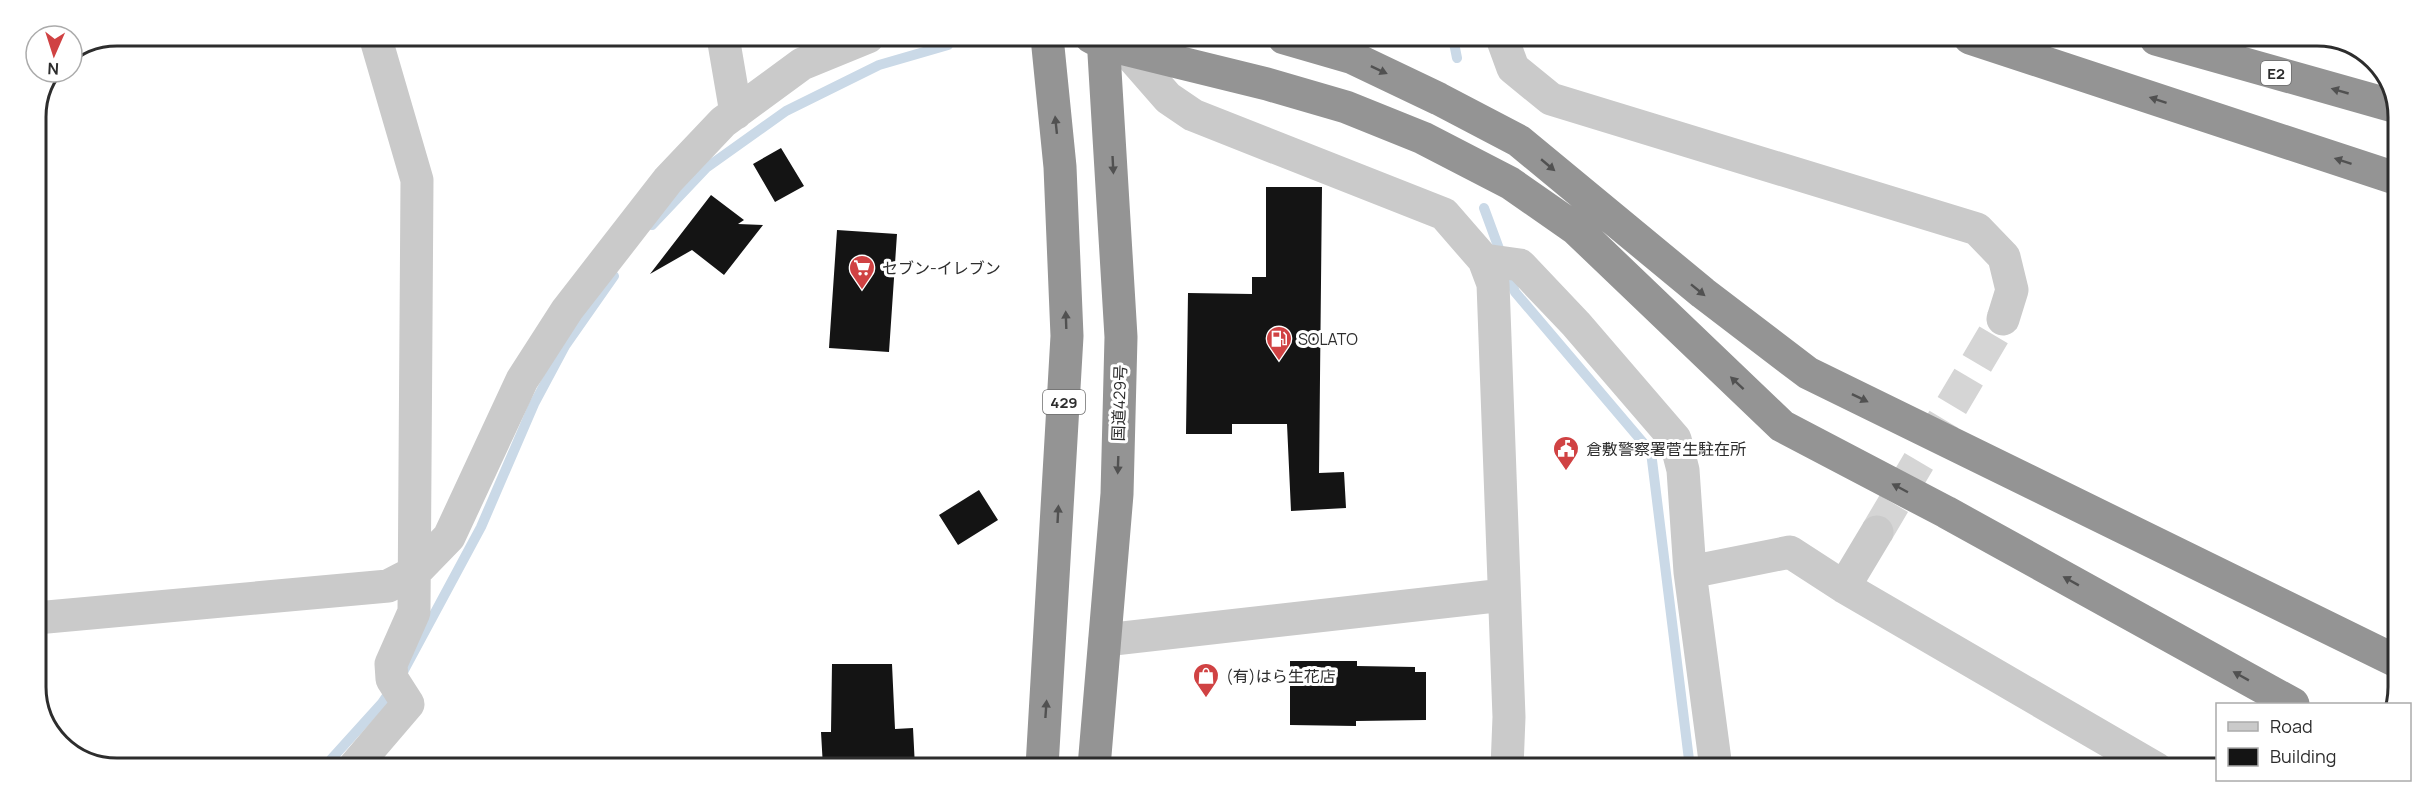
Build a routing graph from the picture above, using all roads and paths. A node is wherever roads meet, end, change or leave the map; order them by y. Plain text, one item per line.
1 (378, 46) edge
2 (725, 46) edge
3 (846, 46) edge
4 (1048, 46) edge
5 (1106, 46) edge
6 (1110, 46) edge
7 (1121, 46) edge
8 (1312, 46) edge
9 (1505, 46) edge
10 (1994, 46) edge
11 (2181, 46) edge
12 (2387, 104) edge
13 (736, 113) junction
14 (2388, 176) edge
15 (1496, 261) junction
16 (2003, 318) tunnel mouth
17 (1877, 532) tunnel mouth
18 (1690, 572) junction
19 (415, 573) junction
20 (1844, 587) junction
21 (1504, 595) junction
22 (47, 617) edge
23 (1106, 640) junction
24 (2388, 657) edge
25 (2289, 703) edge
26 (362, 758) edge
27 (1043, 758) edge
28 (1095, 758) edge
29 (1507, 758) edge
30 (1715, 758) edge
31 (2138, 758) edge

1 - 19 street
2 - 13 street
3 - 13 street
27 -> 4 highway, 429
5 -> 23 highway, 国道429号
6 - 15 street
25 -> 7 highway
8 -> 24 highway
9 - 16 street
14 -> 10 highway
12 -> 11 highway, E2
13 - 19 street
15 - 18 street
15 - 21 street
17 - 20 street
18 - 20 street
18 - 30 street
19 - 22 street
19 - 26 street
20 - 31 street
21 - 23 street
21 - 29 street
23 - 28 highway, 国道429号

